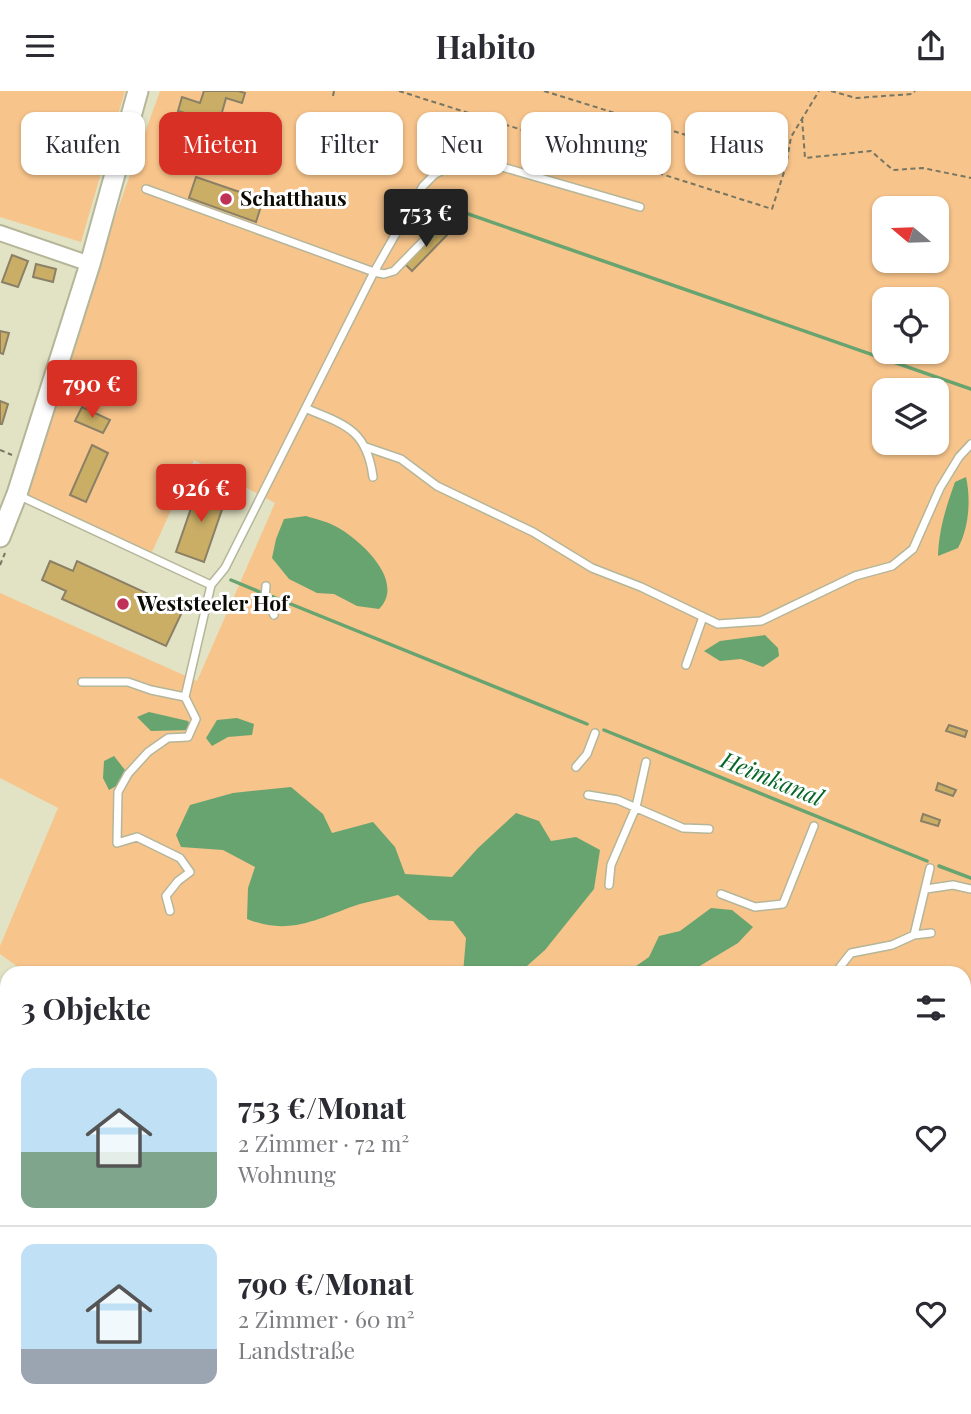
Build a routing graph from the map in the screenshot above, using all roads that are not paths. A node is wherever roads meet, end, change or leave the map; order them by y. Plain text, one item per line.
1 (138, 91) edge
2 (146, 189) dead end
3 (640, 207) dead end
4 (438, 226) dead end
5 (0, 233) edge
6 (90, 264) junction
7 (374, 272) junction
8 (307, 409) junction
9 (971, 444) edge
10 (366, 447) junction
11 (373, 477) dead end
12 (17, 494) junction
13 (0, 537) edge
14 (211, 585) junction
15 (265, 586) dead end
16 (274, 615) dead end
17 (703, 617) junction
18 (686, 665) dead end
19 (82, 682) dead end
20 (185, 697) junction
21 (595, 733) dead end
22 (646, 762) dead end
23 (576, 767) dead end
24 (588, 795) dead end
25 (636, 808) junction
26 (814, 827) dead end
27 (709, 829) dead end
28 (930, 868) dead end
29 (609, 885) dead end
30 (926, 889) junction
31 (971, 889) edge
32 (721, 894) dead end
33 (170, 911) dead end
34 (931, 933) dead end
35 (914, 935) junction
36 (843, 966) edge

1 - 6 street
2 - 7 lane
3 - 7 lane
4 - 7 lane
5 - 6 street
6 - 12 street
7 - 8 lane
8 - 10 lane
8 - 14 lane
9 - 17 lane
10 - 11 lane
10 - 17 lane
12 - 13 street
12 - 14 lane
14 - 20 lane
15 - 16 lane
17 - 18 lane
19 - 20 lane
20 - 33 lane
21 - 23 lane
22 - 25 lane
24 - 25 lane
25 - 27 lane
25 - 29 lane
26 - 32 lane
28 - 30 lane
30 - 31 lane
30 - 35 lane
34 - 35 lane
35 - 36 lane

